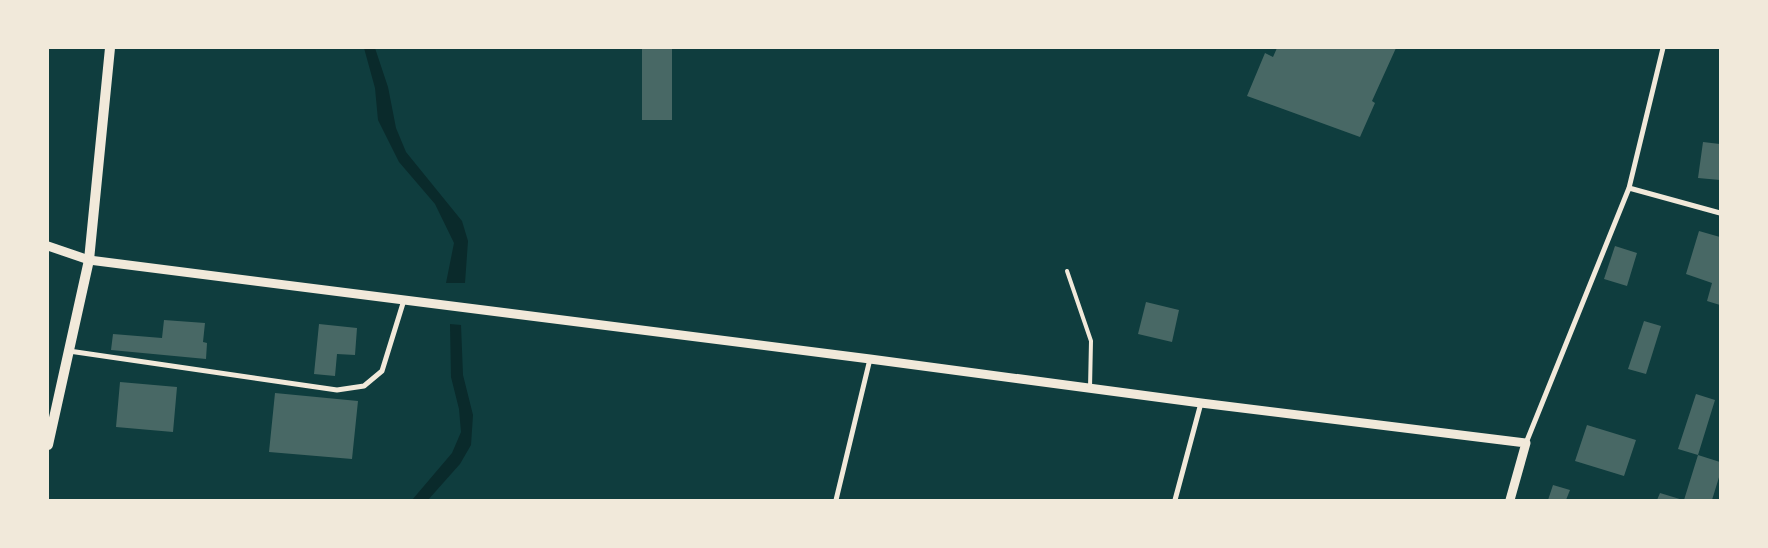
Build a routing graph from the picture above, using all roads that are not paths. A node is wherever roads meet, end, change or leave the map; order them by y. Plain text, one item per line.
1 (110, 48) edge
2 (1663, 48) edge
3 (1629, 188) junction
4 (1720, 214) edge
5 (48, 246) edge
6 (89, 260) junction
7 (1067, 271) dead end
8 (404, 300) junction
9 (68, 351) junction
10 (870, 359) junction
11 (1090, 388) junction
12 (1201, 403) junction
13 (1526, 442) junction
14 (48, 445) edge
15 (836, 500) edge
16 (1175, 500) edge
17 (1510, 500) edge

1 - 6 main road
2 - 3 street
3 - 4 street
3 - 13 street
5 - 6 street
6 - 8 street
6 - 9 main road
7 - 11 lane
8 - 9 street
8 - 10 street
9 - 14 main road
10 - 11 street
10 - 15 street
11 - 12 street
12 - 13 street
12 - 16 street
13 - 17 street

